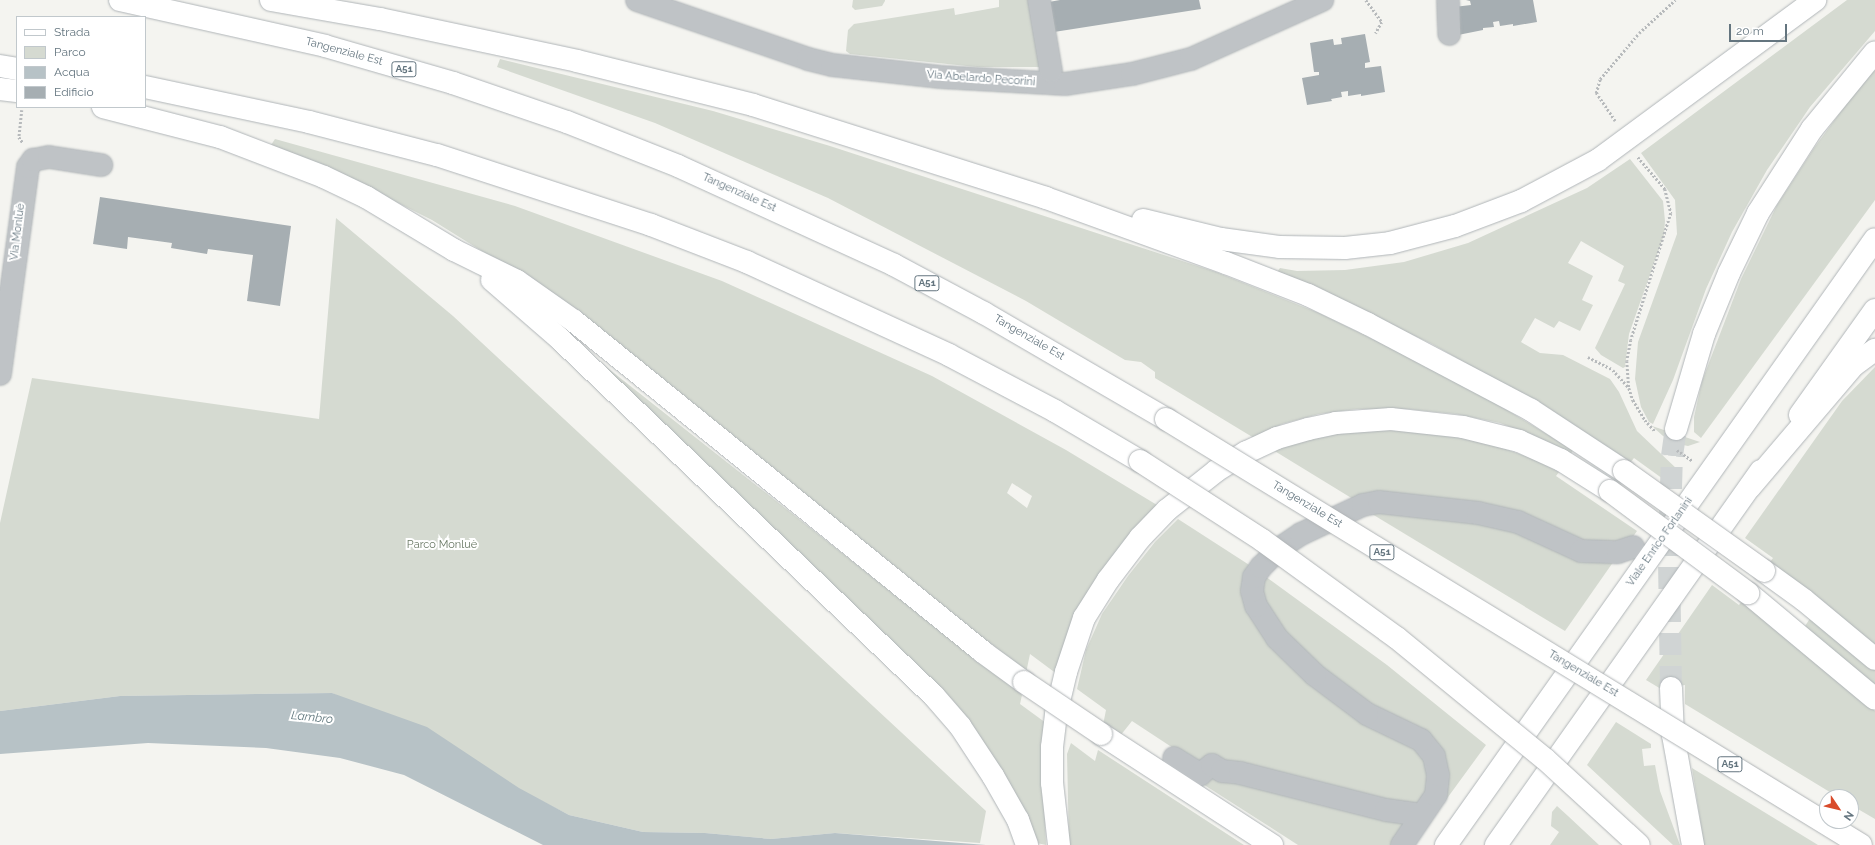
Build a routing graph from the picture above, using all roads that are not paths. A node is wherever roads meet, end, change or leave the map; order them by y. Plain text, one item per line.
1 (120, 0) edge
2 (271, 0) edge
3 (637, 0) edge
4 (1039, 0) edge
5 (1322, 0) edge
6 (1448, 0) edge
7 (1815, 0) edge
8 (1449, 34) dead end
9 (1875, 52) edge
10 (0, 66) edge
11 (16, 69) edge
12 (1051, 71) dead end
13 (146, 87) edge
14 (0, 88) edge
15 (16, 98) edge
16 (107, 108) edge
17 (101, 165) dead end
18 (1046, 198) junction
19 (1875, 239) edge
20 (454, 250) junction
21 (1875, 310) edge
22 (1875, 350) edge
23 (0, 374) edge
24 (1670, 438) tunnel mouth
25 (1750, 487) junction
26 (1633, 547) dead end
27 (1875, 659) edge
28 (1671, 688) tunnel mouth
29 (1875, 699) edge
30 (1174, 758) dead end
31 (1422, 815) junction
32 (1027, 845) edge
33 (1059, 845) edge
34 (1272, 845) edge
35 (1402, 845) edge
36 (1446, 845) edge
37 (1496, 845) edge
38 (1640, 845) edge
39 (1692, 845) edge
40 (1861, 845) edge

1 - 40 main road, Tangenziale Est / A51, bridge
2 - 18 main road
3 - 5 street, Via Abelardo Pecorini
4 - 12 street
6 - 8 street
7 - 18 main road
9 - 24 main road
10 - 11 main road
13 - 38 main road, bridge
14 - 15 main road
16 - 20 main road
17 - 23 street, Via Monluè
18 - 27 main road, bridge
19 - 36 main road, Viale Enrico Forlanini
20 - 32 main road
20 - 34 main road, bridge
21 - 25 main road
22 - 25 main road
25 - 37 main road
26 - 31 street
28 - 39 main road
29 - 33 main road, bridge
30 - 31 street
31 - 35 street

